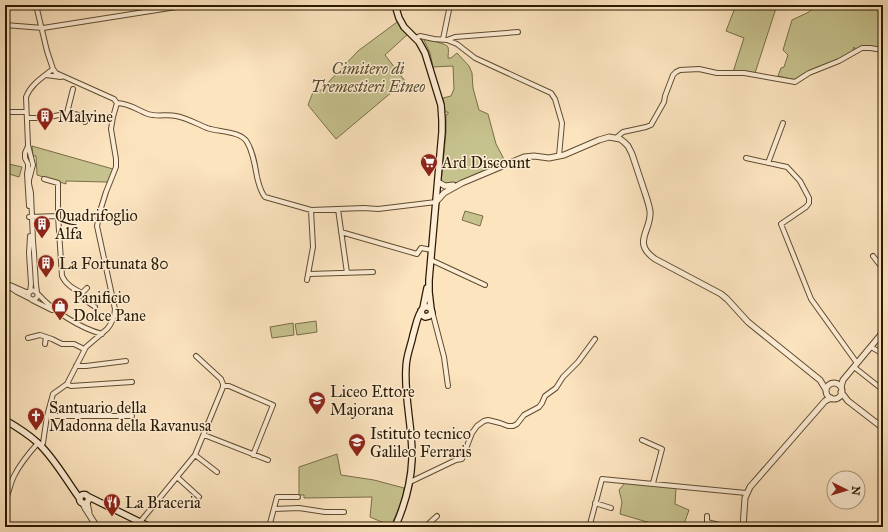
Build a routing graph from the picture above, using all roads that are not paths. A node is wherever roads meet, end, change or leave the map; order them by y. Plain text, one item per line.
1 (36, 5) edge
2 (189, 5) edge
3 (395, 5) edge
4 (450, 5) edge
5 (39, 17) junction
6 (5, 25) edge
7 (29, 27) junction
8 (41, 28) junction
9 (518, 32) dead end
10 (416, 38) junction
11 (445, 40) junction
12 (883, 50) edge
13 (53, 69) junction
14 (46, 75) junction
15 (66, 77) junction
16 (73, 89) dead end
17 (117, 103) junction
18 (5, 112) edge
19 (26, 112) junction
20 (67, 113) junction
21 (27, 118) junction
22 (85, 122) dead end
23 (783, 123) dead end
24 (616, 138) junction
25 (559, 156) junction
26 (746, 158) dead end
27 (768, 163) junction
28 (44, 179) dead end
29 (462, 183) junction
30 (437, 188) junction
31 (444, 193) junction
32 (436, 202) junction
33 (338, 209) junction
34 (311, 210) junction
35 (58, 216) junction
36 (30, 217) junction
37 (341, 232) junction
38 (432, 250) junction
39 (873, 256) dead end
40 (430, 260) junction
41 (883, 269) edge
42 (373, 272) dead end
43 (347, 273) junction
44 (309, 274) junction
45 (307, 280) dead end
46 (429, 280) junction
47 (5, 283) edge
48 (485, 286) dead end
49 (87, 288) dead end
50 (30, 292) junction
51 (38, 293) junction
52 (82, 293) junction
53 (31, 299) junction
54 (95, 307) dead end
55 (422, 310) junction
56 (431, 310) junction
57 (59, 313) junction
58 (427, 317) junction
59 (437, 328) junction
60 (883, 332) edge
61 (102, 334) junction
62 (413, 336) junction
63 (46, 337) junction
64 (28, 338) dead end
65 (595, 339) dead end
66 (45, 344) dead end
67 (871, 347) junction
68 (84, 349) junction
69 (883, 354) edge
70 (196, 356) dead end
71 (126, 361) dead end
72 (855, 365) junction
73 (76, 366) junction
74 (820, 380) junction
75 (843, 380) junction
76 (132, 382) dead end
77 (833, 383) junction
78 (66, 384) junction
79 (448, 386) dead end
80 (223, 387) junction
81 (841, 390) junction
82 (883, 390) edge
83 (826, 392) junction
84 (831, 398) junction
85 (837, 398) junction
86 (825, 401) junction
87 (848, 401) junction
88 (47, 416) junction
89 (132, 416) dead end
90 (5, 420) edge
91 (883, 428) edge
92 (204, 435) junction
93 (642, 440) dead end
94 (40, 445) junction
95 (253, 454) junction
96 (195, 455) junction
97 (268, 460) dead end
98 (217, 472) dead end
99 (177, 477) junction
100 (410, 482) junction
101 (653, 483) junction
102 (746, 493) junction
103 (199, 497) dead end
104 (298, 497) dead end
105 (85, 499) junction
106 (5, 500) edge
107 (596, 503) junction
108 (611, 508) dead end
109 (274, 509) junction
110 (344, 512) dead end
111 (437, 516) dead end
112 (707, 516) dead end
113 (140, 522) junction
114 (707, 525) edge
115 (97, 527) edge
116 (150, 527) edge
117 (269, 527) edge
118 (395, 527) edge
119 (425, 527) edge
120 (592, 527) edge
121 (727, 527) edge
122 (743, 527) edge

1 - 5 street
2 - 8 street
3 - 10 main road
4 - 11 street
5 - 7 street
5 - 8 street
6 - 7 street
7 - 8 street
8 - 13 street
9 - 11 street
10 - 11 street
10 - 30 main road
11 - 25 street
12 - 24 street
13 - 14 street
13 - 15 street
14 - 15 street
14 - 19 street
15 - 17 street
16 - 20 street
17 - 34 street
17 - 61 street
18 - 19 street
19 - 21 street
20 - 21 street
20 - 22 street
21 - 36 street
23 - 27 street
24 - 25 street
24 - 74 street
25 - 29 street
26 - 27 street
27 - 72 street
28 - 35 street
29 - 30 street
29 - 31 street
30 - 31 street
30 - 32 main road
31 - 32 street
32 - 33 street
32 - 38 main road
33 - 34 street
33 - 37 street
34 - 44 street
35 - 36 street
35 - 52 street
36 - 50 street
36 - 51 street
37 - 38 street
37 - 43 street
38 - 40 main road
39 - 41 street
40 - 46 main road
40 - 48 street
42 - 43 street
43 - 44 street
44 - 45 street
46 - 55 main road
46 - 56 main road
47 - 50 street
47 - 53 street
49 - 52 street
50 - 51 street
50 - 53 street
51 - 53 street
51 - 57 street
52 - 54 street
53 - 57 street
55 - 56 main road
55 - 58 main road
55 - 62 main road
56 - 58 main road
56 - 59 street
57 - 61 street
58 - 59 street
58 - 62 main road
59 - 79 street
60 - 67 street
61 - 68 street
62 - 100 main road
63 - 64 street
63 - 66 street
63 - 68 street
65 - 100 street
67 - 69 street
67 - 72 street
68 - 73 street
70 - 80 street
71 - 73 street
72 - 75 street
72 - 82 street
73 - 78 street
74 - 77 street
74 - 83 street
75 - 77 street
75 - 81 street
76 - 78 street
77 - 81 street
77 - 83 street
78 - 88 street
80 - 92 street
80 - 95 street
81 - 85 street
81 - 87 street
83 - 84 street
83 - 86 street
84 - 85 street
84 - 86 street
85 - 87 street
86 - 102 street
87 - 91 street
88 - 89 street
88 - 94 street
90 - 94 main road
92 - 95 street
92 - 96 street
93 - 101 street
94 - 105 main road
94 - 106 street
95 - 97 street
96 - 98 street
96 - 99 street
99 - 103 street
99 - 113 street
100 - 118 main road
101 - 102 street
101 - 107 street
102 - 122 street
104 - 109 street
105 - 113 main road
105 - 115 street
107 - 108 street
107 - 120 street
109 - 110 street
109 - 117 street
111 - 119 street
112 - 114 street
113 - 116 main road
114 - 121 street

